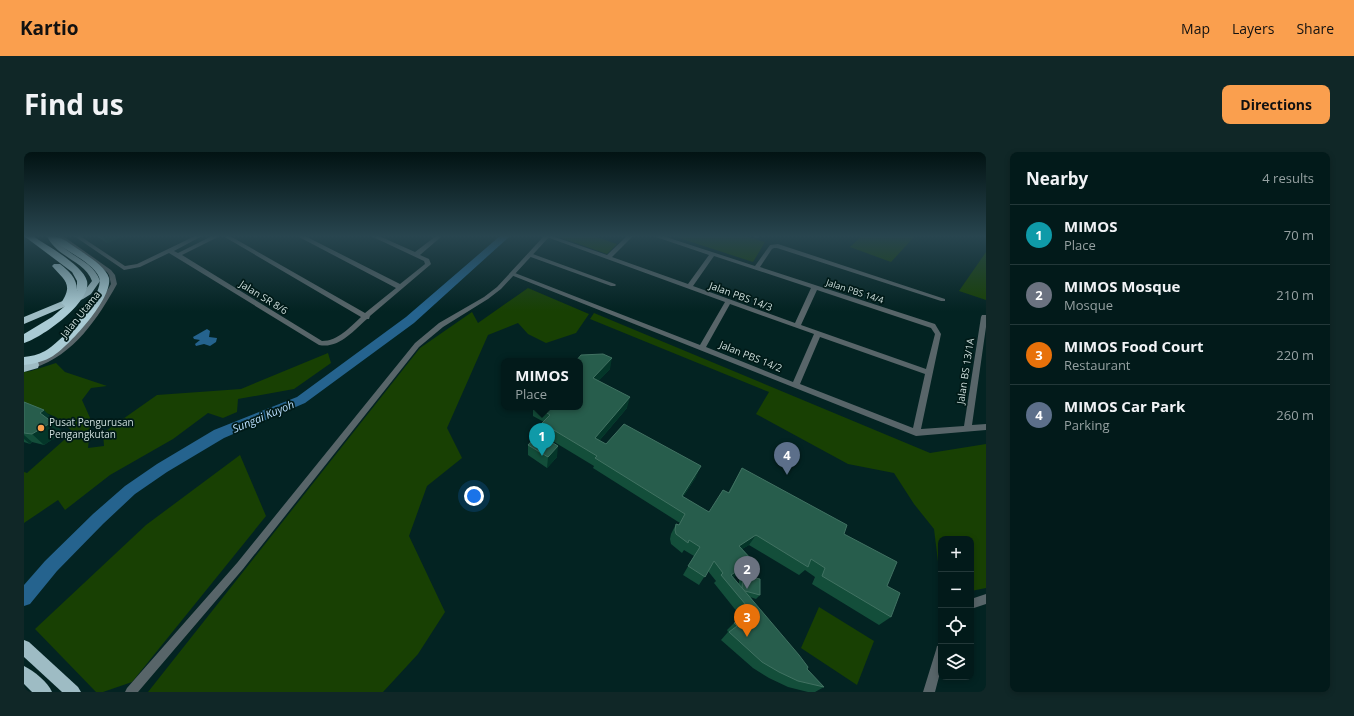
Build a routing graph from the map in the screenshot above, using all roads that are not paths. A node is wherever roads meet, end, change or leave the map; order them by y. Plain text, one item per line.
1 (50, 261) edge
2 (63, 261) edge
3 (77, 261) edge
4 (87, 261) edge
5 (94, 261) edge
6 (114, 261) edge
7 (147, 261) edge
8 (188, 261) edge
9 (270, 261) edge
10 (350, 261) edge
11 (427, 261) edge
12 (524, 261) edge
13 (547, 261) edge
14 (617, 261) edge
15 (708, 261) edge
16 (735, 261) edge
17 (761, 261) edge
18 (824, 261) edge
19 (756, 268) junction
20 (513, 274) junction
21 (614, 285) dead end
22 (400, 287) junction
23 (815, 287) junction
24 (689, 288) junction
25 (943, 300) dead end
26 (728, 302) junction
27 (367, 317) junction
28 (984, 317) dead end
29 (796, 326) junction
30 (26, 329) edge
31 (818, 334) junction
32 (24, 339) edge
33 (702, 348) junction
34 (26, 365) edge
35 (929, 373) junction
36 (795, 386) junction
37 (986, 427) edge
38 (968, 428) junction
39 (916, 433) junction
40 (986, 599) edge
41 (974, 603) edge
42 (24, 647) edge
43 (938, 660) edge
44 (24, 674) edge
45 (44, 692) edge
46 (73, 692) edge
47 (131, 692) edge
48 (929, 692) edge

1 - 30 highway
2 - 32 highway
3 - 30 highway
4 - 34 highway
5 - 34 street, Jalan Utama
6 - 7 street
8 - 27 street, Jalan SR 8/6
9 - 27 street
10 - 22 street
11 - 22 street
12 - 20 street
13 - 21 street
14 - 24 street, Jalan PBS 14/3
15 - 24 street
16 - 19 street, Jalan PBS 14/4
17 - 19 street
18 - 25 street
19 - 23 street, Jalan PBS 14/4
20 - 33 street, Jalan PBS 14/2
20 - 47 street
22 - 27 street
23 - 29 street
23 - 35 street, Jalan PBS 14/4
24 - 26 street, Jalan PBS 14/3
26 - 29 street, Jalan PBS 14/3
26 - 33 street
28 - 38 street, Jalan BS 13/1A
29 - 31 street, Jalan PBS 14/3
31 - 35 street, Jalan PBS 14/3
31 - 36 street
33 - 36 street, Jalan PBS 14/2
35 - 39 street
36 - 39 street, Jalan PBS 14/2
37 - 38 street, Jalan PBS 14/2
38 - 39 street, Jalan PBS 14/2
40 - 41 street
42 - 46 highway
43 - 48 street
44 - 45 highway

